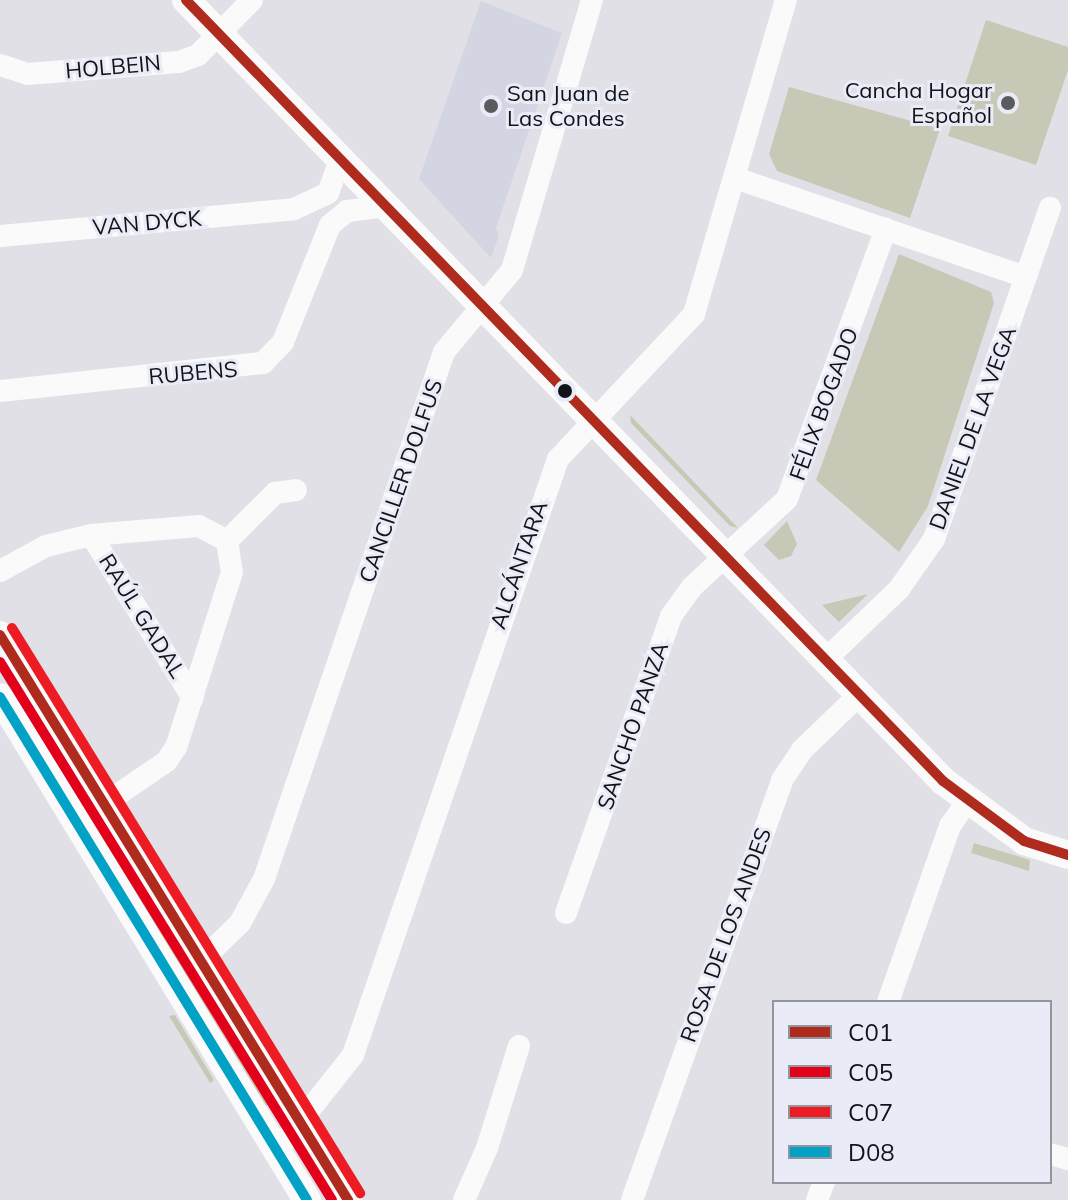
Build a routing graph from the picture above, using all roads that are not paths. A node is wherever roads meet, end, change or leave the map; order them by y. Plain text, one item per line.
1 (186, 0) edge
2 (252, 0) edge
3 (592, 0) edge
4 (786, 0) edge
5 (218, 34) junction
6 (0, 65) edge
7 (341, 158) junction
8 (735, 178) junction
9 (388, 206) junction
10 (1050, 208) dead end
11 (294, 209) junction
12 (886, 229) junction
13 (0, 236) edge
14 (321, 238) junction
15 (1026, 277) junction
16 (485, 305) junction
17 (0, 391) edge
18 (595, 419) junction
19 (296, 490) dead end
20 (91, 535) junction
21 (227, 541) junction
22 (726, 556) junction
23 (0, 571) edge
24 (0, 635) edge
25 (826, 659) junction
26 (860, 694) junction
27 (0, 697) edge
28 (193, 698) junction
29 (967, 802) junction
30 (104, 804) junction
31 (1068, 855) edge
32 (566, 913) dead end
33 (201, 961) junction
34 (889, 1000) edge
35 (519, 1046) dead end
36 (301, 1124) junction
37 (277, 1151) junction
38 (307, 1200) edge
39 (348, 1200) edge
40 (464, 1200) edge
41 (632, 1200) edge

1 - 5 main road
2 - 5 street, HOLBEIN
3 - 16 street, CANCILLER DOLFUS
4 - 8 street, ALCÁNTARA
5 - 6 street, HOLBEIN
5 - 7 main road
7 - 9 main road
7 - 11 street, VAN DYCK
8 - 12 street
8 - 18 street, ALCÁNTARA
9 - 14 street, RUBENS
9 - 16 main road
10 - 15 street, DANIEL DE LA VEGA
11 - 13 street, VAN DYCK
11 - 14 street
12 - 15 street
12 - 22 street, FÉLIX BOGADO
14 - 17 street, RUBENS
15 - 25 street, DANIEL DE LA VEGA
16 - 18 main road
16 - 33 street, CANCILLER DOLFUS
18 - 22 main road
18 - 36 street, ALCÁNTARA
19 - 21 street
20 - 21 street, RAÚL GADAL
20 - 23 street, RAÚL GADAL
20 - 28 street, RAÚL GADAL
21 - 28 street, RAÚL GADAL
22 - 25 main road
22 - 32 street, SANCHO PANZA
24 - 30 main road
25 - 26 main road
26 - 29 main road
26 - 41 street, ROSA DE LOS ANDES
27 - 37 main road
28 - 30 street, RAÚL GADAL
29 - 31 main road
29 - 34 street
30 - 33 main road
33 - 36 main road
35 - 40 street
36 - 37 street, ALCÁNTARA
36 - 39 main road
37 - 38 main road

